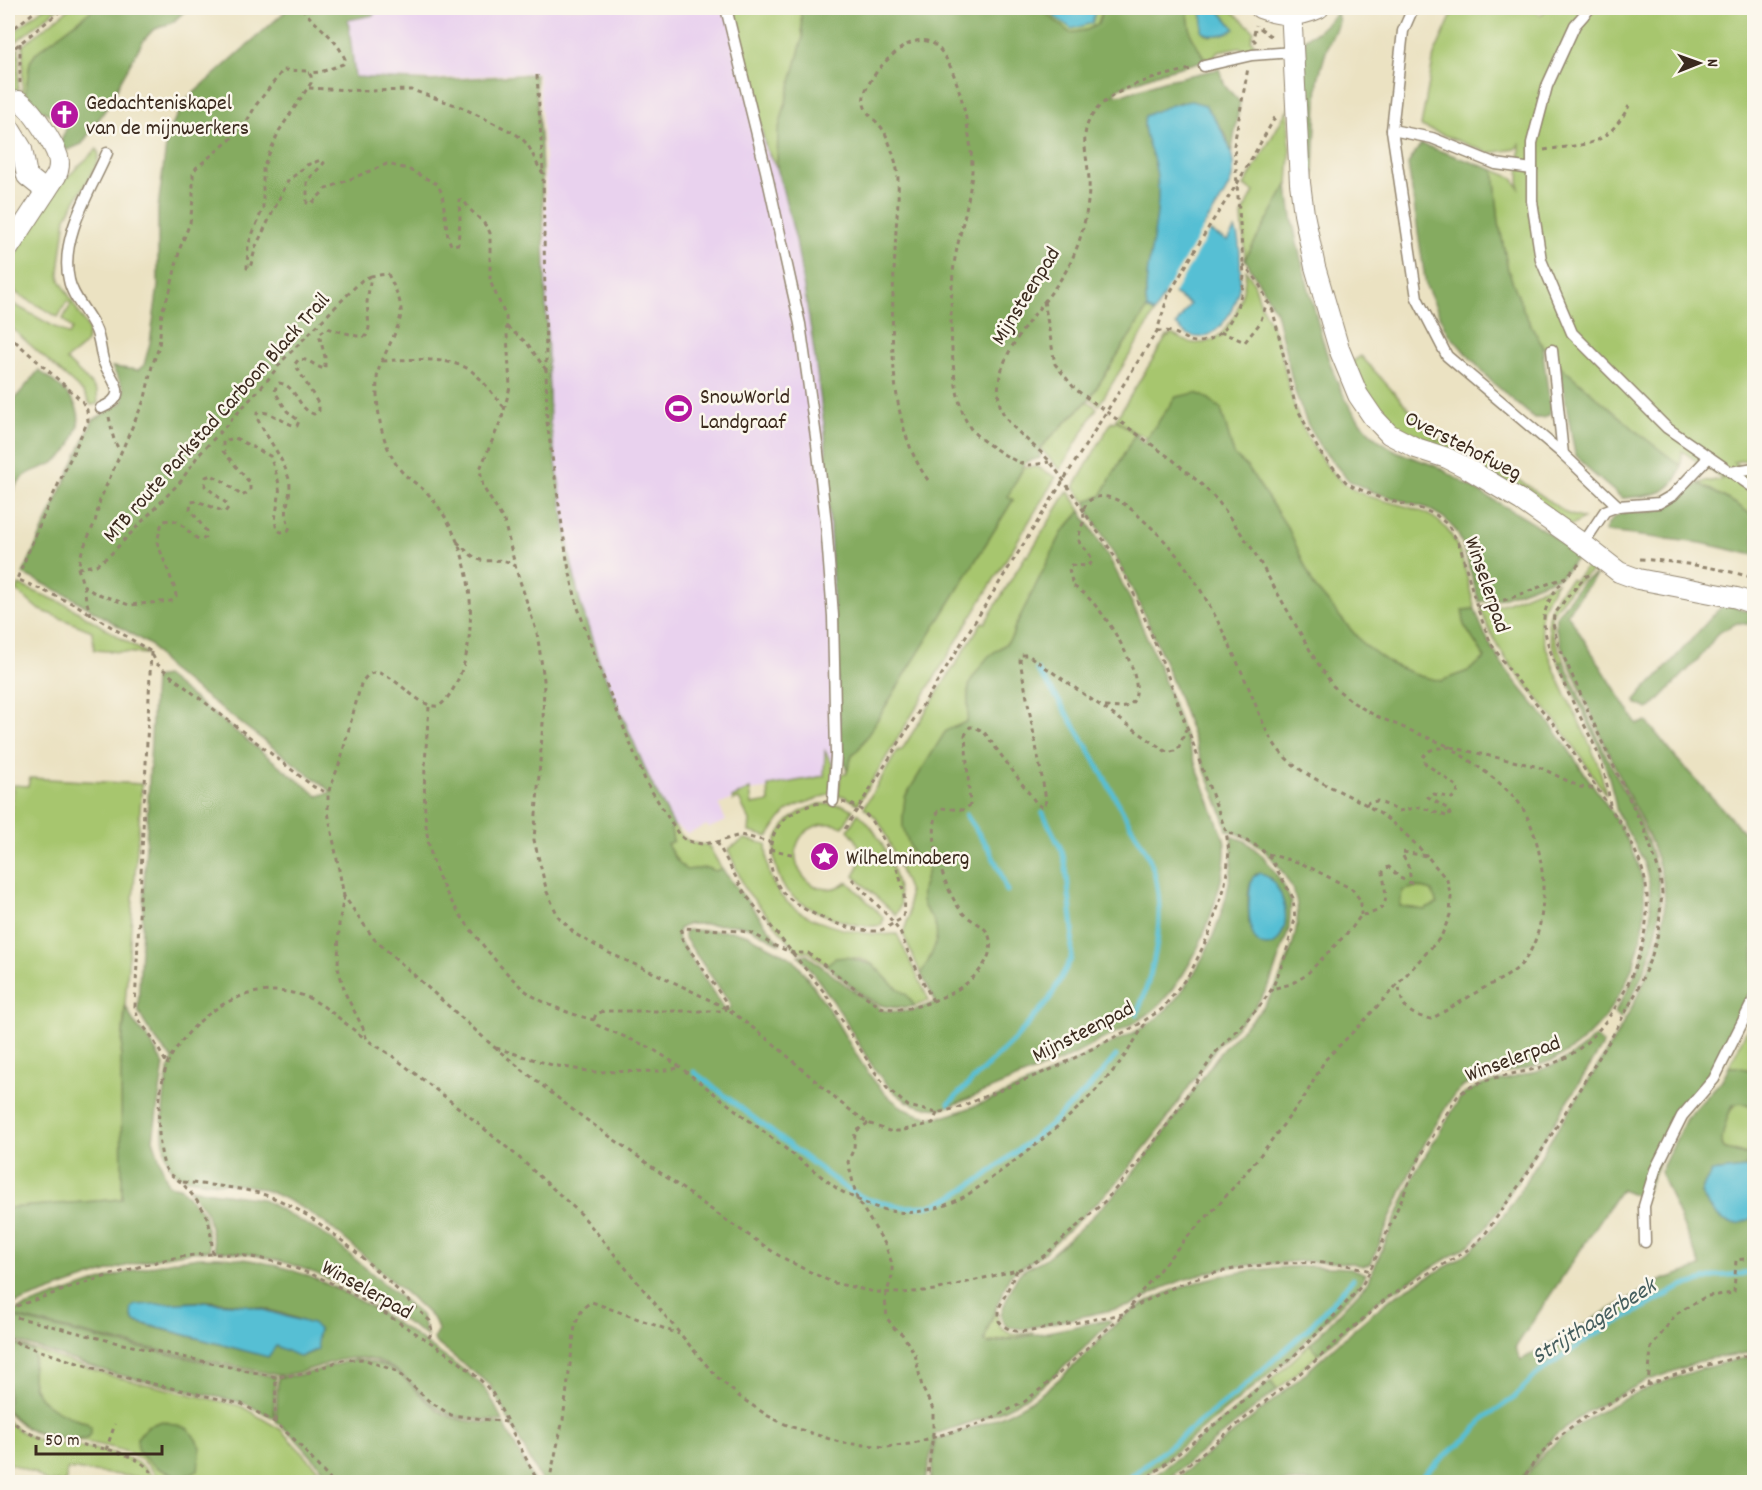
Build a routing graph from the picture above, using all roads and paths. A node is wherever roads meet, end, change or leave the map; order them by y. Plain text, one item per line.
1 (39, 8) edge
2 (64, 8) edge
3 (302, 8) edge
4 (726, 8) edge
5 (1260, 8) edge
6 (1320, 8) edge
7 (1413, 8) edge
8 (1590, 8) edge
9 (1291, 11) edge
10 (8, 33) edge
11 (20, 43) junction
12 (1293, 52) junction
13 (8, 53) edge
14 (1252, 56) junction
15 (1204, 66) joint
16 (308, 73) junction
17 (537, 75) dead end
18 (308, 88) junction
19 (14, 102) edge
20 (1629, 106) dead end
21 (1278, 113) dead end
22 (8, 126) edge
23 (1392, 130) junction
24 (1532, 151) junction
25 (107, 153) dead end
26 (1532, 169) junction
27 (543, 173) junction
28 (1237, 184) junction
29 (46, 191) junction
30 (13, 227) edge
31 (8, 249) edge
32 (1243, 264) junction
33 (371, 276) junction
34 (1267, 301) junction
35 (1044, 302) junction
36 (507, 327) junction
37 (1157, 331) junction
38 (1220, 332) junction
39 (8, 336) edge
40 (1552, 350) dead end
41 (383, 361) junction
42 (546, 370) junction
43 (101, 408) joint
44 (505, 408) junction
45 (1107, 413) junction
46 (121, 451) junction
47 (1563, 454) junction
48 (1709, 457) junction
49 (1050, 462) junction
50 (1755, 468) edge
51 (1731, 472) junction
52 (928, 480) dead end
53 (1064, 481) junction
54 (1755, 488) edge
55 (1618, 506) junction
56 (1083, 510) junction
57 (456, 541) junction
58 (1583, 552) junction
59 (1630, 558) dead end
60 (1608, 565) junction
61 (78, 568) junction
62 (516, 569) junction
63 (1567, 576) junction
64 (1755, 578) edge
65 (84, 585) junction
66 (1755, 604) edge
67 (1477, 607) junction
68 (91, 615) junction
69 (151, 652) junction
70 (429, 707) junction
71 (1104, 707) junction
72 (1187, 728) junction
73 (1450, 747) junction
74 (1598, 789) junction
75 (328, 793) junction
76 (833, 801) junction
77 (1366, 805) junction
78 (1610, 807) junction
79 (858, 808) junction
80 (845, 828) dead end
81 (1226, 831) junction
82 (717, 842) junction
83 (770, 842) junction
84 (770, 849) junction
85 (1266, 854) junction
86 (795, 855) dead end
87 (1427, 856) junction
88 (852, 879) dead end
89 (344, 896) junction
90 (1361, 915) junction
91 (893, 922) junction
92 (794, 953) junction
93 (1398, 984) junction
94 (1272, 989) junction
95 (1755, 999) edge
96 (933, 1001) junction
97 (727, 1009) junction
98 (594, 1020) junction
99 (1147, 1020) junction
100 (367, 1040) junction
101 (494, 1047) junction
102 (167, 1064) junction
103 (679, 1068) junction
104 (937, 1113) junction
105 (868, 1123) junction
106 (181, 1182) junction
107 (858, 1200) junction
108 (1645, 1242) dead end
109 (213, 1254) junction
110 (1755, 1258) edge
111 (1017, 1270) junction
112 (1370, 1271) junction
113 (886, 1293) junction
114 (8, 1309) edge
115 (1128, 1310) junction
116 (1123, 1314) junction
117 (8, 1315) edge
118 (681, 1335) junction
119 (8, 1336) edge
120 (428, 1341) junction
121 (1755, 1354) edge
122 (276, 1377) junction
123 (1648, 1386) junction
124 (8, 1417) edge
125 (275, 1422) junction
126 (507, 1422) junction
127 (115, 1424) dead end
128 (932, 1438) junction
129 (106, 1450) junction
130 (157, 1482) edge
131 (332, 1482) edge
132 (538, 1482) edge
133 (549, 1482) edge
134 (927, 1482) edge
135 (1142, 1482) edge
136 (1167, 1482) edge
137 (1521, 1482) edge

1 - 10 path
2 - 11 path
3 - 16 path
4 - 76 lane
5 - 9 street
6 - 9 street
7 - 23 lane
8 - 24 lane
9 - 12 street, Overstehofweg
11 - 13 path
11 - 19 path
12 - 14 lane
12 - 58 street, Overstehofweg
14 - 15 lane
14 - 28 path
15 - 35 path, Mijnsteenpad
16 - 18 path
16 - 46 path
17 - 27 path
18 - 27 path
18 - 36 path
19 - 29 street
20 - 24 path
21 - 28 path
22 - 29 street
23 - 26 lane
23 - 47 lane
24 - 26 lane
25 - 43 lane
26 - 48 lane
27 - 42 path
28 - 32 path
28 - 37 path
29 - 30 street
30 - 31 street
32 - 34 path, Winselerpad
32 - 38 path
33 - 41 path
33 - 61 path, MTB route Parkstad Carboon Black Trail
33 - 65 path
34 - 38 path
34 - 67 path, Winselerpad
35 - 45 path
35 - 49 path, Mijnsteenpad
36 - 42 path
36 - 44 path
37 - 38 path
37 - 45 path
39 - 68 path
40 - 47 lane
41 - 44 path
41 - 57 path
42 - 82 path
43 - 46 path
44 - 62 path
45 - 53 path
45 - 73 path
46 - 61 path
47 - 55 lane
48 - 51 lane
48 - 55 lane
49 - 52 path
49 - 53 path, Mijnsteenpad
50 - 51 lane
51 - 54 lane
53 - 56 path, Mijnsteenpad
53 - 79 path
55 - 58 lane
56 - 71 path
56 - 72 path, Mijnsteenpad
56 - 77 path
57 - 62 path
57 - 70 path
58 - 60 street, Overstehofweg
58 - 63 path, Winselerpad
59 - 64 path
60 - 66 street, Overstehofweg
60 - 136 path
61 - 65 path
62 - 97 path
63 - 67 path
63 - 78 path, Winselerpad
65 - 68 path
67 - 74 path, Winselerpad
68 - 69 path
69 - 75 path
69 - 102 path
70 - 75 path
70 - 98 path
71 - 72 path
71 - 96 path
72 - 81 path, Mijnsteenpad
73 - 74 path
73 - 77 path
73 - 93 path
74 - 78 path, Winselerpad
75 - 89 path
76 - 79 path
76 - 83 path
77 - 87 path
78 - 112 path, Winselerpad
79 - 80 path
79 - 91 path
81 - 85 path
81 - 99 path, Mijnsteenpad
82 - 83 path
82 - 92 path
83 - 84 path
84 - 86 path
84 - 91 path
85 - 90 path
85 - 94 path
87 - 90 path
87 - 93 path
88 - 91 path
89 - 100 path
89 - 101 path
90 - 94 path
91 - 96 path
92 - 96 path
92 - 97 path
92 - 104 path
93 - 115 path
94 - 111 path
95 - 108 lane
97 - 98 path
97 - 105 path
98 - 103 path
99 - 104 path, Mijnsteenpad
99 - 107 path
100 - 102 path
100 - 118 path
101 - 103 path
101 - 113 path
102 - 106 path
103 - 107 path
104 - 105 path, Mijnsteenpad
105 - 107 path
106 - 109 path
106 - 120 path
107 - 113 path
109 - 114 path, Winselerpad
109 - 120 path, Winselerpad
110 - 123 path
111 - 113 path
111 - 116 path
112 - 115 path
112 - 135 path, Winselerpad
113 - 128 path
115 - 116 path
116 - 128 path
117 - 122 path
118 - 128 path
118 - 133 path
119 - 125 path
120 - 126 path, Winselerpad
121 - 123 path
122 - 125 path
122 - 126 path
123 - 137 path
124 - 129 path
125 - 131 path
126 - 132 path, Winselerpad
127 - 129 path
128 - 134 path
129 - 130 path

